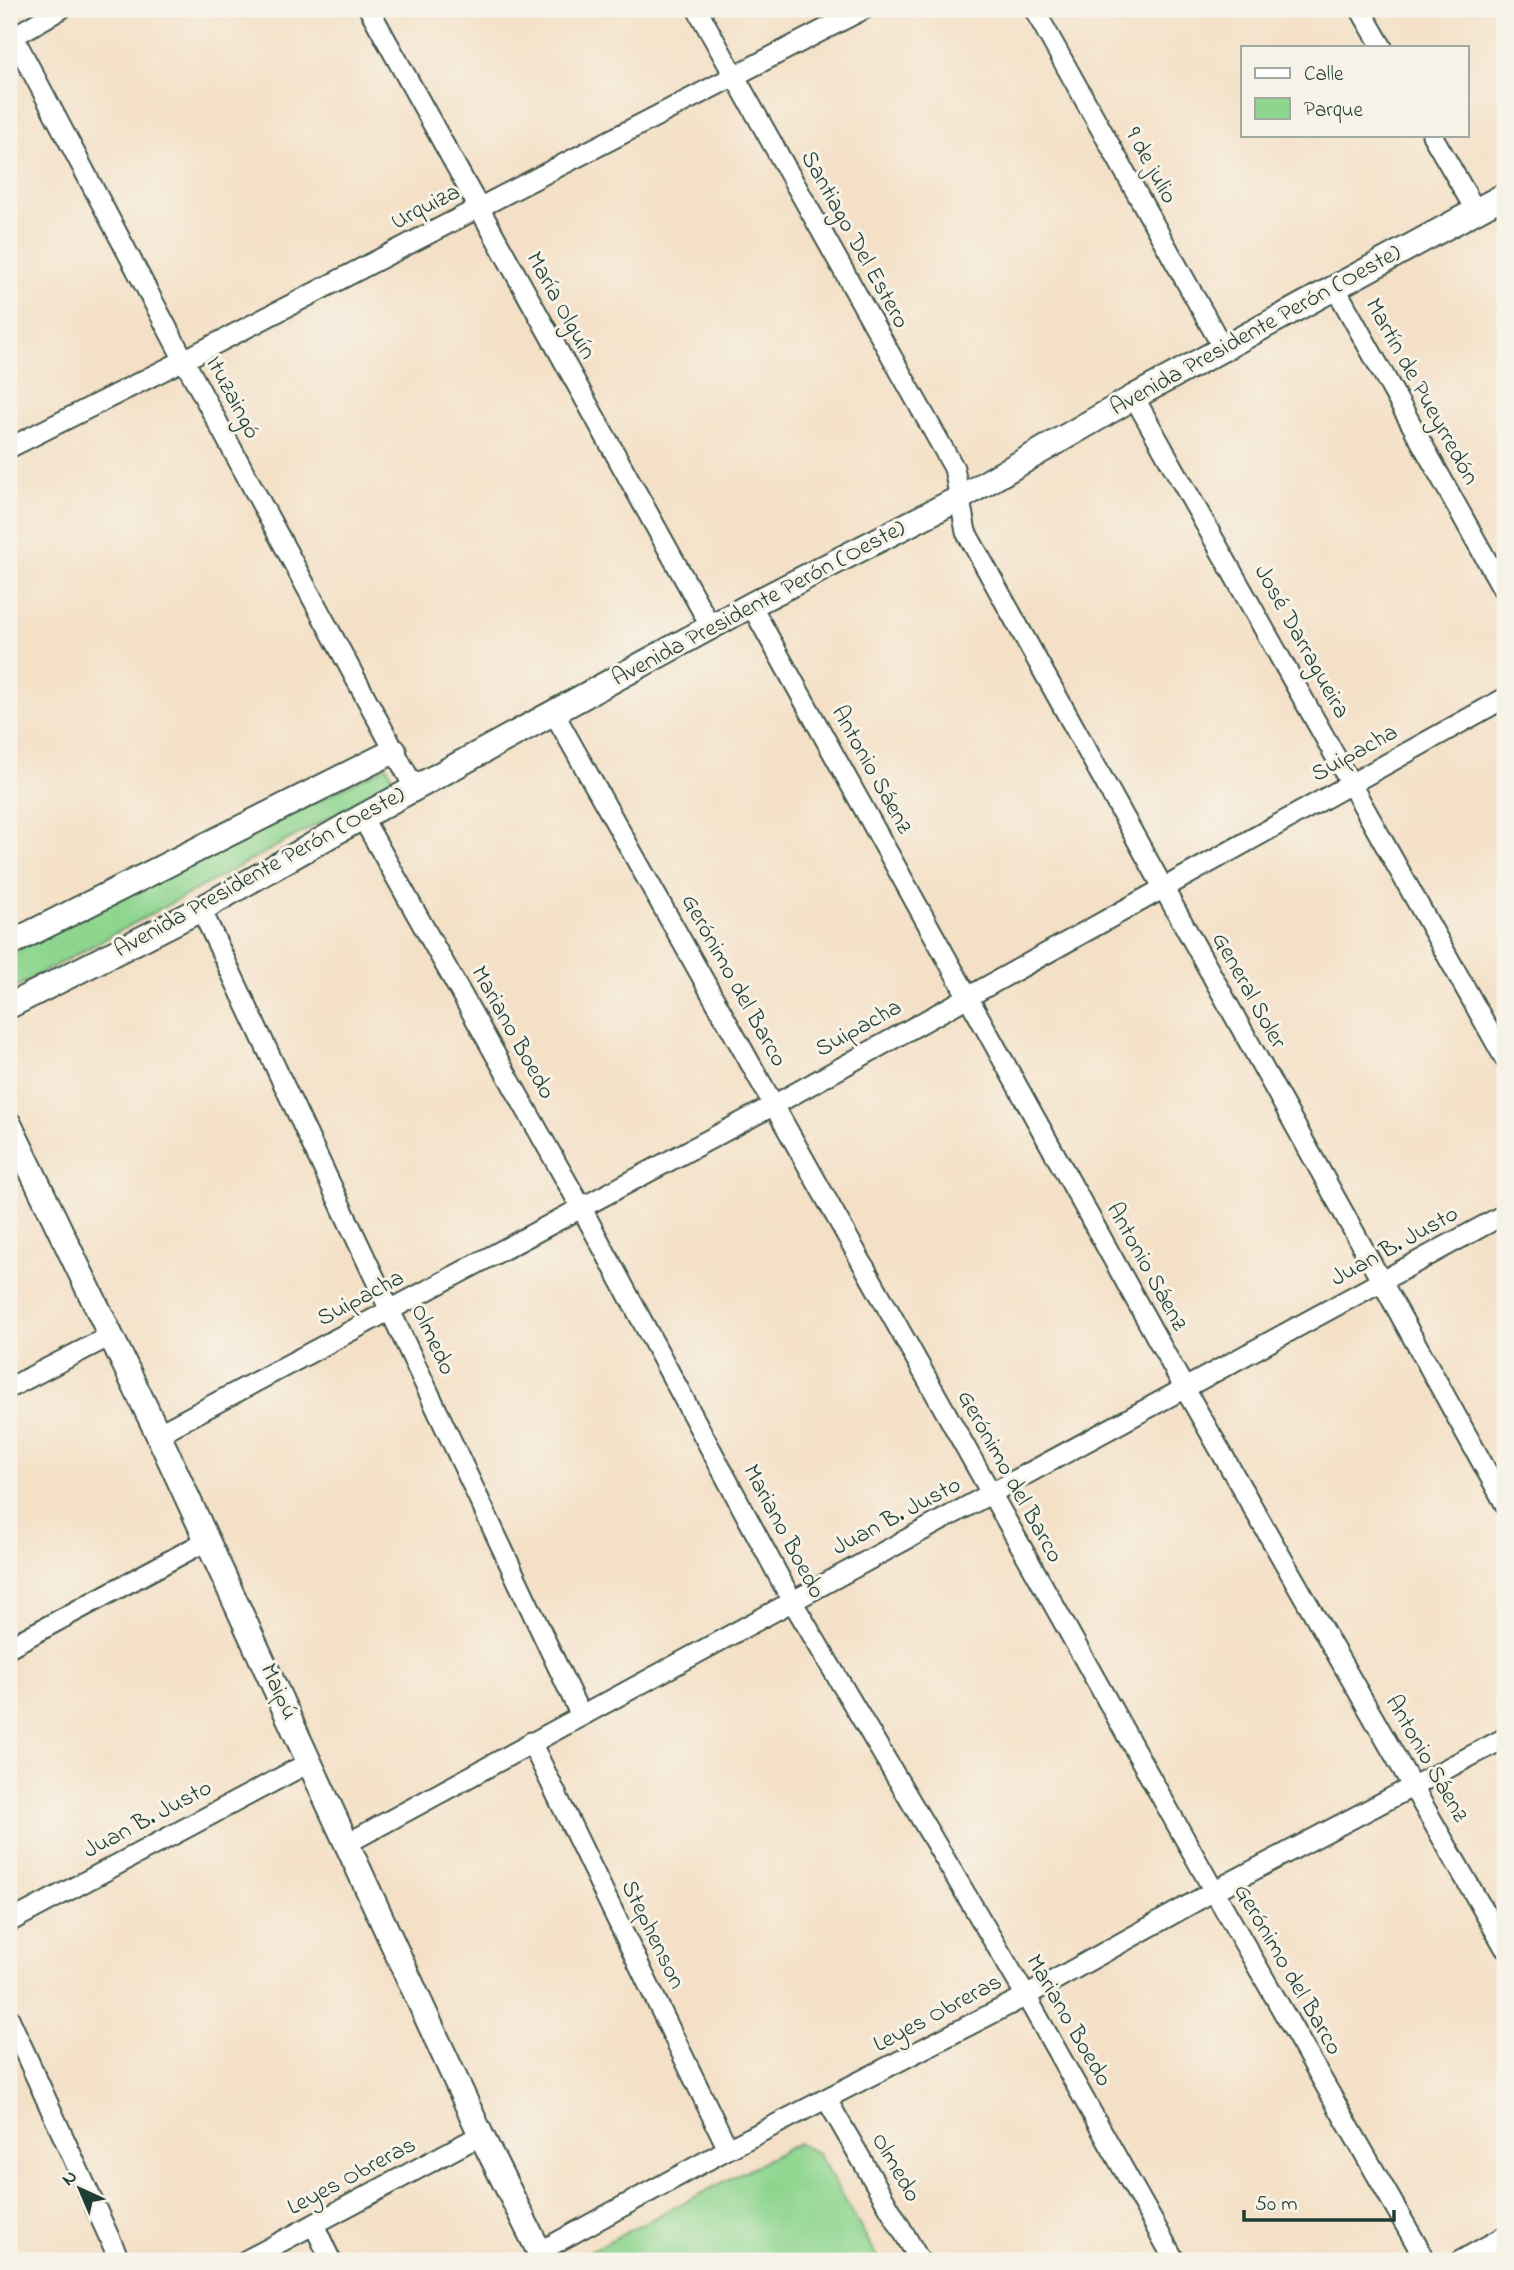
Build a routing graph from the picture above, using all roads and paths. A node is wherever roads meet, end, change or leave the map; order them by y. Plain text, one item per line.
1 (61, 9) edge
2 (369, 9) edge
3 (697, 9) edge
4 (864, 9) edge
5 (1034, 9) edge
6 (1360, 9) edge
7 (10, 35) edge
8 (1381, 46) edge
9 (734, 75) junction
10 (1433, 136) edge
11 (1505, 195) edge
12 (478, 208) junction
13 (1476, 211) junction
14 (1335, 287) junction
15 (1223, 348) junction
16 (184, 360) junction
17 (1134, 397) junction
18 (9, 448) edge
19 (960, 498) junction
20 (1505, 593) edge
21 (751, 605) junction
22 (711, 627) junction
23 (1505, 698) edge
24 (554, 713) junction
25 (394, 751) junction
26 (1352, 784) junction
27 (415, 789) junction
28 (362, 817) junction
29 (1164, 890) junction
30 (201, 909) junction
31 (9, 944) edge
32 (970, 996) junction
33 (9, 1006) edge
34 (1505, 1059) edge
35 (774, 1104) junction
36 (9, 1124) edge
37 (581, 1207) junction
38 (1505, 1214) edge
39 (1382, 1283) junction
40 (391, 1310) junction
41 (110, 1336) junction
42 (9, 1388) edge
43 (1185, 1389) junction
44 (158, 1434) junction
45 (991, 1495) junction
46 (1505, 1504) edge
47 (208, 1540) junction
48 (792, 1601) junction
49 (9, 1647) edge
50 (581, 1716) junction
51 (1505, 1738) edge
52 (531, 1742) junction
53 (310, 1762) junction
54 (1413, 1787) junction
55 (348, 1843) junction
56 (1214, 1891) junction
57 (9, 1922) edge
58 (1505, 1948) edge
59 (1026, 1996) junction
60 (9, 2018) edge
61 (827, 2099) junction
62 (481, 2135) junction
63 (728, 2149) junction
64 (314, 2225) junction
65 (1505, 2236) edge
66 (542, 2257) edge
67 (120, 2261) edge
68 (245, 2261) edge
69 (331, 2261) edge
70 (920, 2261) edge
71 (1175, 2261) edge
72 (1426, 2261) edge
73 (1460, 2261) edge

1 - 7 street
2 - 12 street, María Olguín
3 - 9 street, Santiago Del Estero
4 - 9 street, Urquiza
5 - 15 street, 9 de julio
6 - 8 street
7 - 16 street, Ituzaingó
9 - 12 street, Urquiza
9 - 19 street, Santiago Del Estero
10 - 13 street
11 - 13 main road, Avenida Presidente Perón (Oeste)
12 - 16 street, Urquiza
12 - 22 street, María Olguín
13 - 14 main road, Avenida Presidente Perón (Oeste)
14 - 15 main road, Avenida Presidente Perón (Oeste)
14 - 20 street, Martín de Pueyrredón
15 - 17 main road, Avenida Presidente Perón (Oeste)
16 - 18 street, Urquiza
16 - 25 street, Ituzaingó
17 - 19 main road, Avenida Presidente Perón (Oeste)
17 - 26 street, José Darragueira
19 - 21 main road, Avenida Presidente Perón (Oeste)
19 - 29 street, General Soler
21 - 22 main road, Avenida Presidente Perón (Oeste)
21 - 32 street, Antonio Sáenz
22 - 24 main road, Avenida Presidente Perón (Oeste)
23 - 26 street, Suipacha
24 - 27 main road, Avenida Presidente Perón (Oeste)
24 - 35 street, Gerónimo del Barco
25 - 27 street, Ituzaingó
25 - 31 main road, Avenida Presidente Perón (Oeste)
26 - 29 street, Suipacha
26 - 34 street, José Darragueira
27 - 28 main road, Avenida Presidente Perón (Oeste)
28 - 30 main road, Avenida Presidente Perón (Oeste)
28 - 37 street, Mariano Boedo
29 - 32 street, Suipacha
29 - 39 street, General Soler
30 - 33 main road, Avenida Presidente Perón (Oeste)
30 - 40 street, Olmedo
32 - 35 street, Suipacha
32 - 43 street, Antonio Sáenz
35 - 37 street, Suipacha
35 - 45 street, Gerónimo del Barco
36 - 41 main road, Maipú
37 - 40 street, Suipacha
37 - 48 street, Mariano Boedo
38 - 39 street, Juan B. Justo
39 - 43 street, Juan B. Justo
39 - 46 street, General Soler
40 - 44 street, Suipacha
40 - 50 street, Olmedo
41 - 42 street
41 - 44 main road, Maipú
43 - 45 street, Juan B. Justo
43 - 54 street, Antonio Sáenz
44 - 47 main road, Maipú
45 - 48 street, Juan B. Justo
45 - 56 street, Gerónimo del Barco
47 - 49 street
47 - 53 main road, Maipú
48 - 50 street, Juan B. Justo
48 - 59 street, Mariano Boedo
50 - 52 street, Juan B. Justo
51 - 54 street, Leyes Obreras
52 - 55 street, Juan B. Justo
52 - 63 street, Stephenson
53 - 55 main road, Maipú
53 - 57 street, Juan B. Justo
54 - 56 street, Leyes Obreras
54 - 58 street, Antonio Sáenz
55 - 62 main road, Maipú
56 - 59 street, Leyes Obreras
56 - 72 street, Gerónimo del Barco
59 - 61 street, Leyes Obreras
59 - 71 street, Mariano Boedo
60 - 67 street
61 - 63 street, Leyes Obreras
61 - 70 street, Olmedo
62 - 64 street, Leyes Obreras
62 - 66 main road, Maipú
63 - 66 street, Leyes Obreras
64 - 68 street, Leyes Obreras
64 - 69 street
65 - 73 street

